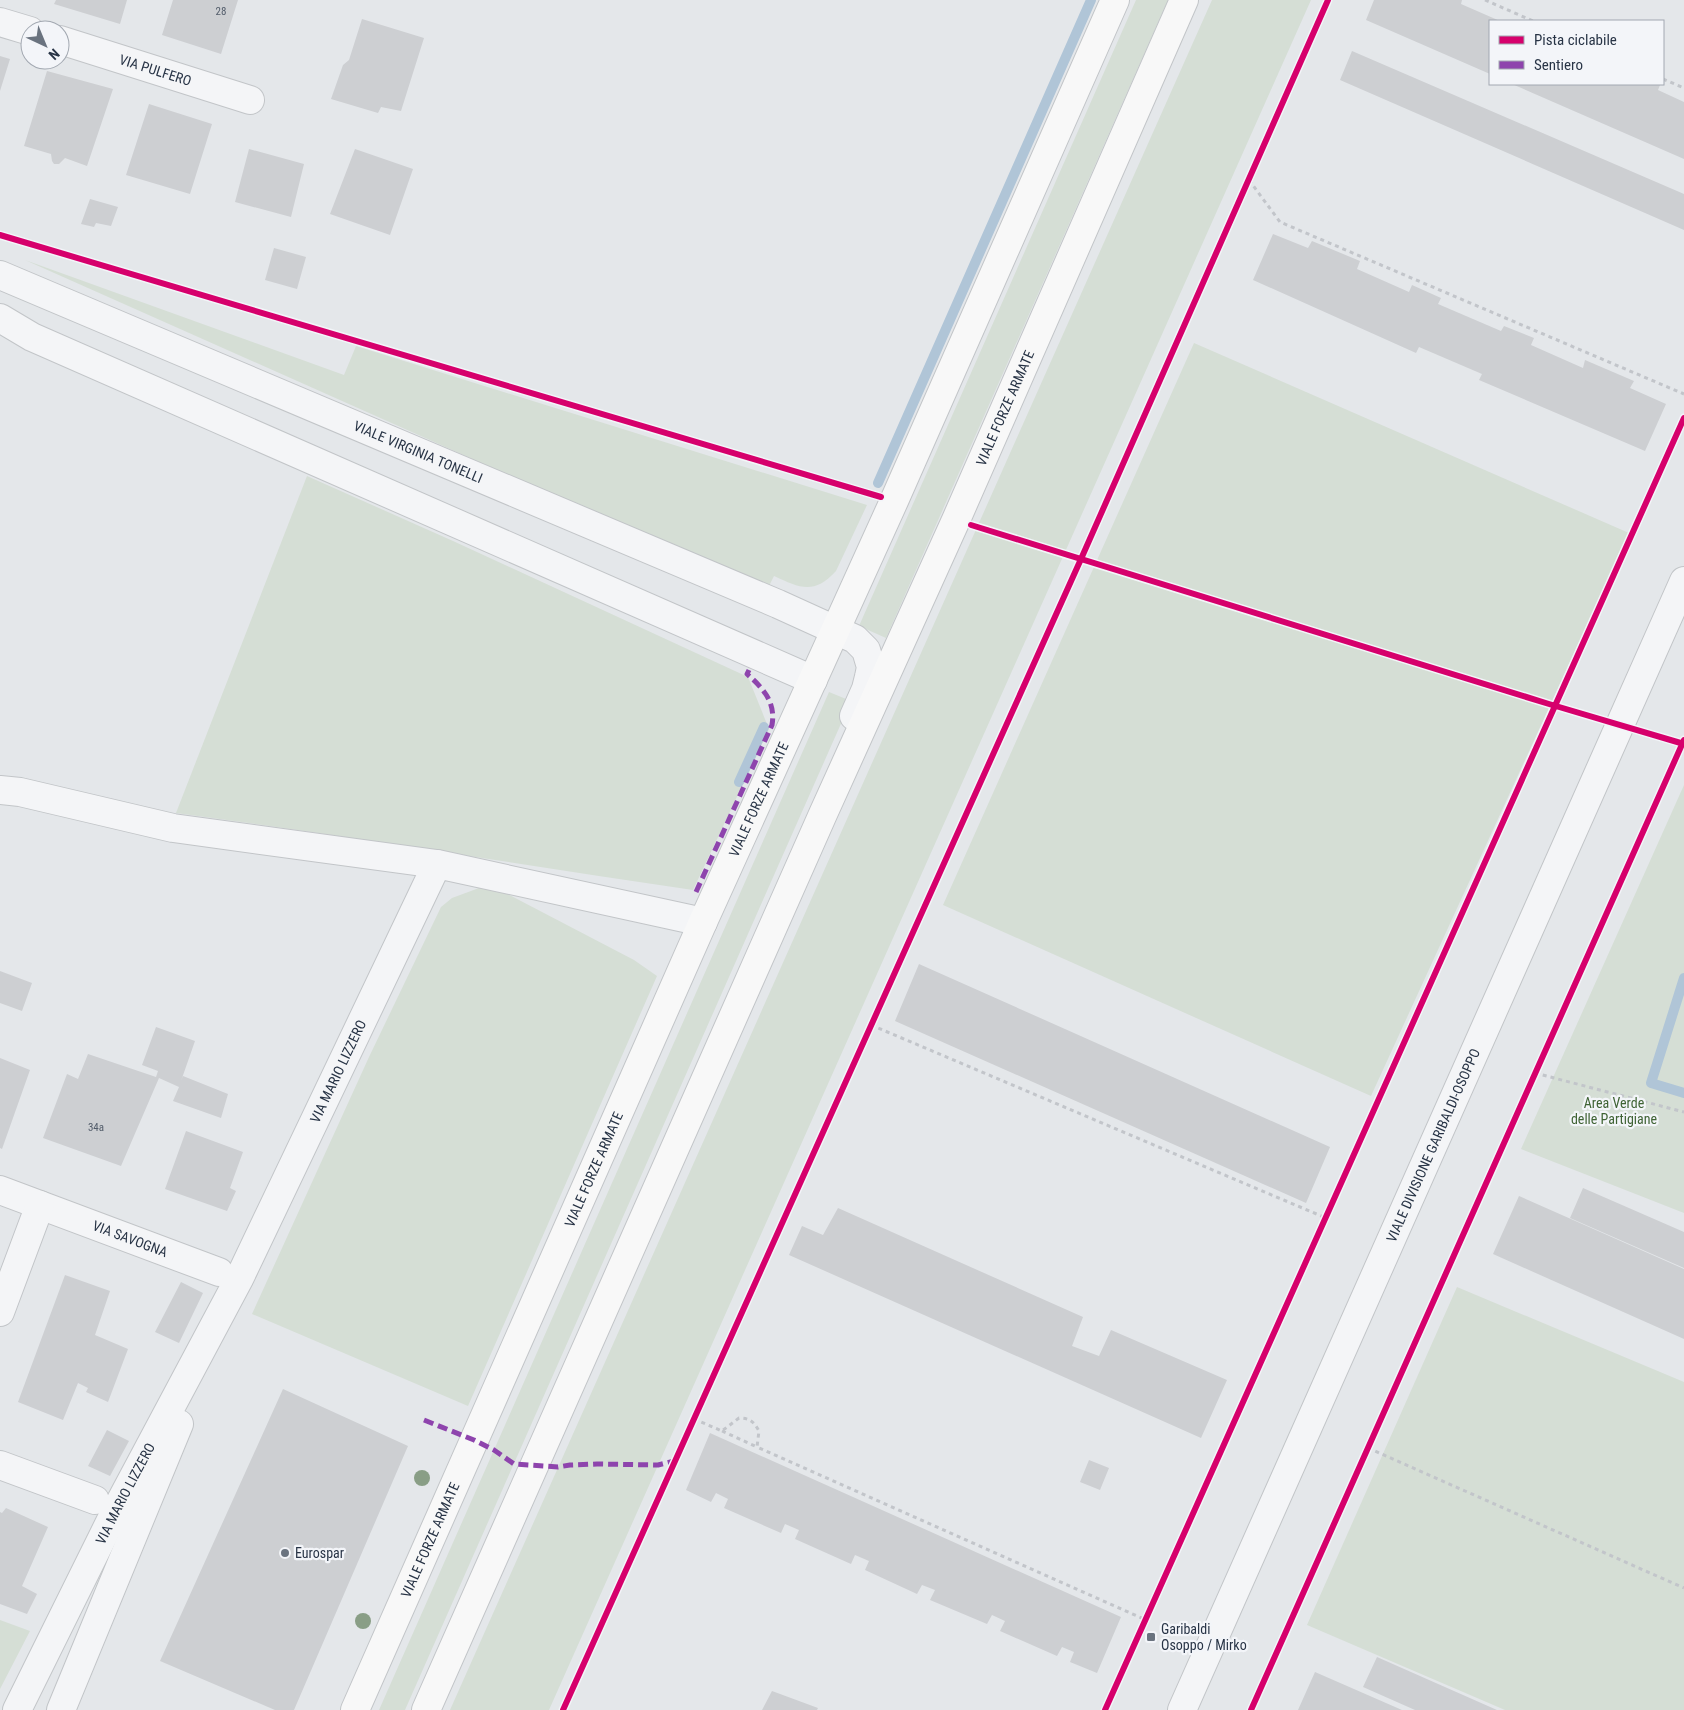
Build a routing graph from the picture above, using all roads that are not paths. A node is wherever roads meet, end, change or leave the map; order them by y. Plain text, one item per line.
1 (1115, 0) edge
2 (1184, 0) edge
3 (0, 22) edge
4 (20, 28) edge
5 (70, 43) edge
6 (250, 100) dead end
7 (0, 276) edge
8 (0, 318) edge
9 (1684, 582) edge
10 (836, 630) junction
11 (813, 680) junction
12 (10, 791) edge
13 (823, 814) junction
14 (437, 864) junction
15 (703, 922) junction
16 (0, 1190) edge
17 (40, 1205) junction
18 (229, 1276) junction
19 (0, 1312) edge
20 (0, 1465) edge
21 (95, 1500) dead end
22 (17, 1710) edge
23 (61, 1710) edge
24 (355, 1710) edge
25 (426, 1710) edge
26 (1182, 1710) edge

1 - 10 street, VIALE FORZE ARMATE
2 - 13 street, VIALE FORZE ARMATE
3 - 4 street
5 - 6 street, VIA PULFERO
7 - 10 street, VIALE VIRGINIA TONELLI
8 - 11 street
9 - 26 street, VIALE DIVISIONE GARIBALDI-OSOPPO
10 - 11 street, VIALE FORZE ARMATE
10 - 13 street, VIALE FORZE ARMATE
11 - 15 street, VIALE FORZE ARMATE
12 - 14 street
13 - 25 street, VIALE FORZE ARMATE
14 - 15 street
14 - 18 street, VIA MARIO LIZZERO
15 - 24 street, VIALE FORZE ARMATE
16 - 17 street, VIA SAVOGNA
17 - 18 street, VIA SAVOGNA
17 - 19 street
18 - 22 street, VIA MARIO LIZZERO
18 - 23 street, VIA MARIO LIZZERO
20 - 21 street

